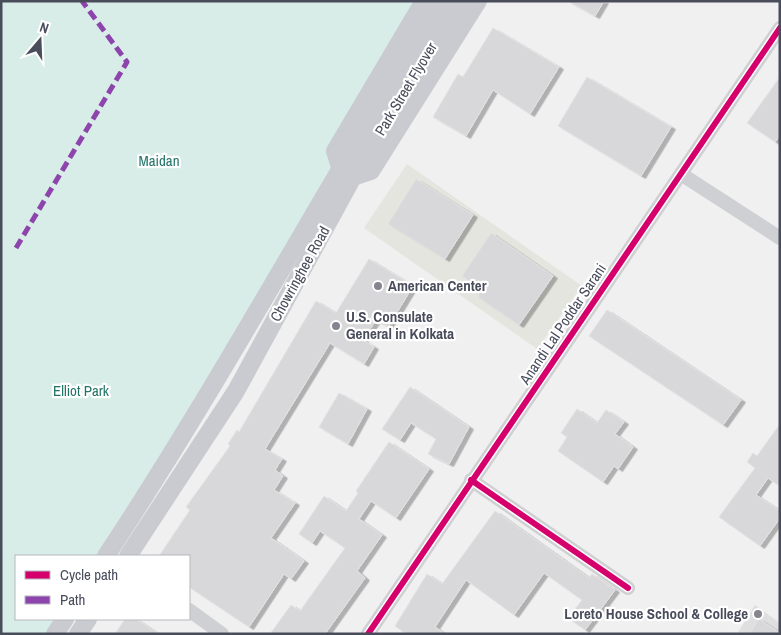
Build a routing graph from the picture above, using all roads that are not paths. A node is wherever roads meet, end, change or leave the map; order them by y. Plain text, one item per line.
1 (424, 1) edge
2 (442, 1) edge
3 (459, 1) edge
4 (478, 1) edge
5 (780, 28) edge
6 (370, 134) junction
7 (346, 172) junction
8 (681, 174) junction
9 (780, 238) edge
10 (472, 480) junction
11 (126, 524) junction
12 (142, 535) junction
13 (107, 555) edge
14 (129, 555) edge
15 (628, 588) dead end
16 (190, 611) edge
17 (64, 620) edge
18 (87, 620) edge
19 (55, 634) edge
20 (78, 634) edge
21 (222, 634) edge
22 (368, 634) edge

1 - 7 main road
2 - 6 main road, Park Street Flyover
3 - 6 main road, Park Street Flyover
4 - 7 main road
5 - 8 street, Anandi Lal Poddar Sarani
6 - 7 main road, Park Street Flyover
7 - 11 main road, Chowringhee Road
7 - 12 main road, Chowringhee Road
8 - 9 street
8 - 10 street, Anandi Lal Poddar Sarani
10 - 15 street
10 - 22 street, Anandi Lal Poddar Sarani
11 - 12 main road
11 - 13 main road, Chowringhee Road
12 - 14 main road, Chowringhee Road
16 - 21 street
17 - 19 main road
18 - 20 main road

